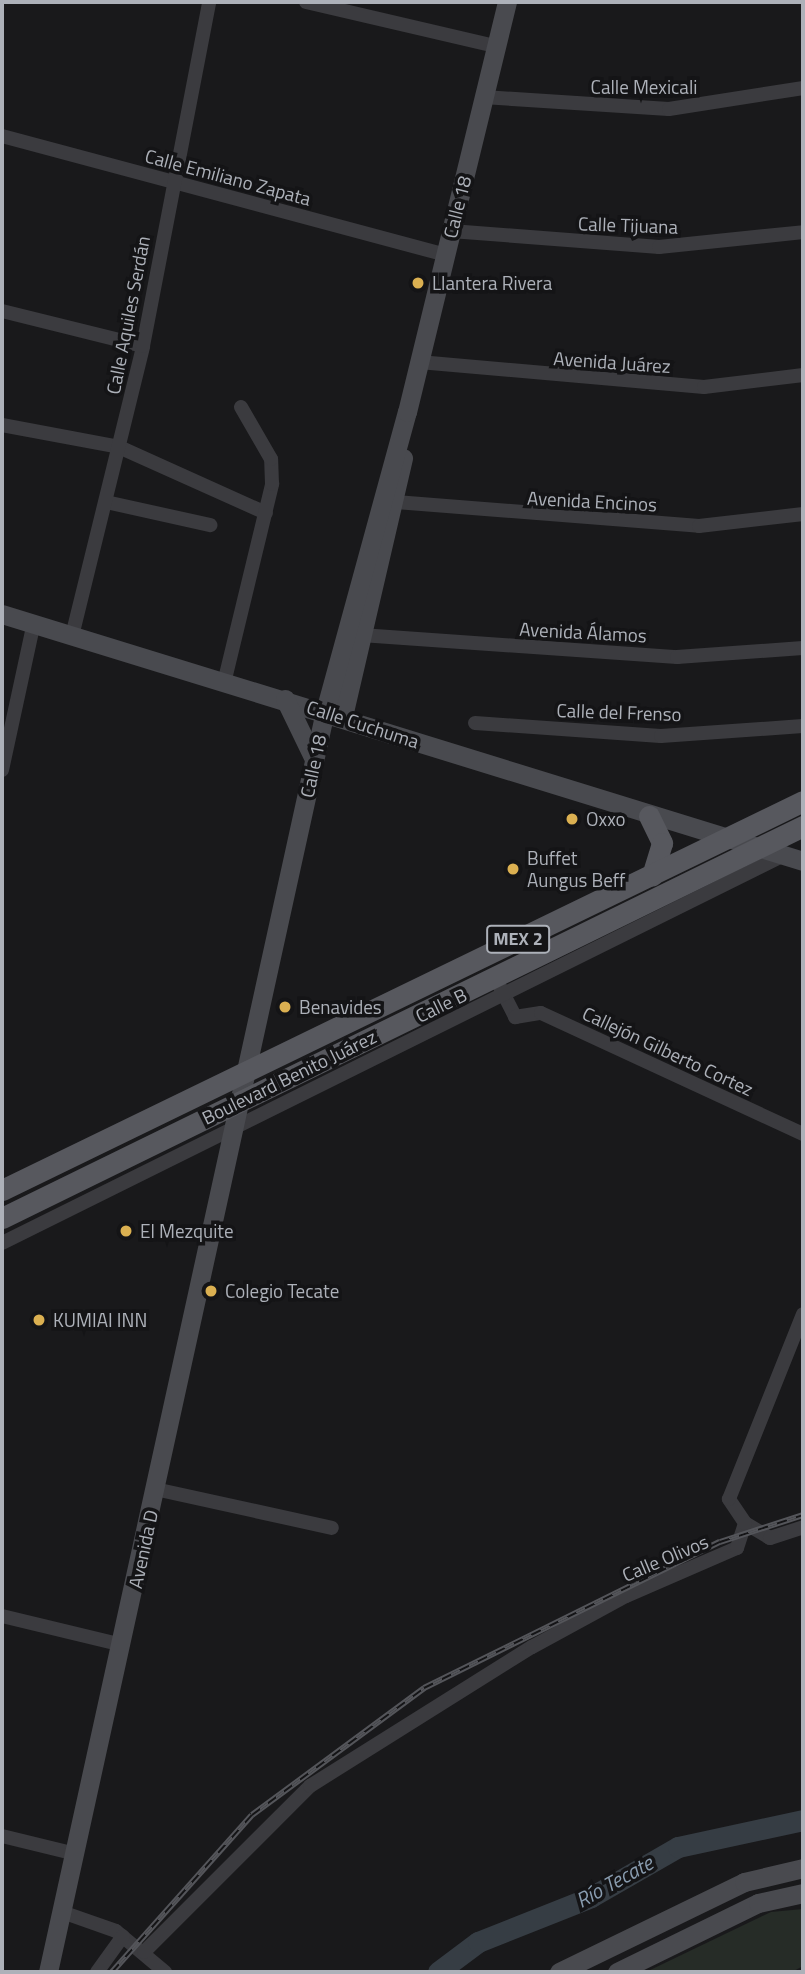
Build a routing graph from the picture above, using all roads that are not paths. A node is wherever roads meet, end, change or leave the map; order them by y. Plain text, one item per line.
1 (209, 2) edge
2 (306, 2) edge
3 (507, 2) edge
4 (495, 46) junction
5 (803, 88) edge
6 (483, 97) junction
7 (2, 136) edge
8 (173, 182) junction
9 (451, 231) junction
10 (803, 232) edge
11 (445, 255) junction
12 (2, 311) edge
13 (143, 346) junction
14 (419, 362) junction
15 (803, 375) edge
16 (241, 407) dead end
17 (2, 425) edge
18 (119, 447) junction
19 (106, 502) junction
20 (387, 502) junction
21 (266, 513) junction
22 (803, 514) edge
23 (210, 525) dead end
24 (2, 614) edge
25 (33, 622) junction
26 (73, 632) junction
27 (361, 635) junction
28 (803, 648) edge
29 (225, 680) junction
30 (285, 699) junction
31 (334, 714) junction
32 (475, 723) dead end
33 (803, 726) edge
34 (314, 759) junction
35 (2, 770) edge
36 (803, 801) edge
37 (803, 813) edge
38 (649, 816) junction
39 (803, 826) edge
40 (722, 840) junction
41 (760, 847) junction
42 (784, 855) junction
43 (803, 861) edge
44 (652, 875) junction
45 (499, 986) junction
46 (245, 1071) junction
47 (239, 1102) junction
48 (235, 1125) junction
49 (803, 1134) edge
50 (2, 1190) edge
51 (2, 1218) edge
52 (2, 1243) edge
53 (803, 1314) edge
54 (155, 1489) junction
55 (745, 1523) junction
56 (803, 1527) edge
57 (332, 1528) dead end
58 (770, 1538) junction
59 (737, 1548) junction
60 (2, 1616) edge
61 (123, 1645) junction
62 (2, 1836) edge
63 (76, 1854) junction
64 (803, 1868) edge
65 (803, 1893) edge
66 (62, 1912) junction
67 (123, 1936) junction
68 (144, 1952) junction
69 (48, 1972) edge
70 (97, 1972) edge
71 (165, 1972) edge
72 (559, 1972) edge
73 (617, 1972) edge

1 - 8 street, Calle Aquiles Serdán
2 - 4 street
3 - 4 street, Calle 18
4 - 6 street, Calle 18
5 - 6 street, Calle Mexicali
6 - 9 street, Calle 18
7 - 8 street, Calle Emiliano Zapata
8 - 11 street, Calle Emiliano Zapata
8 - 13 street, Calle Aquiles Serdán
9 - 10 street, Calle Tijuana
9 - 11 street, Calle 18
11 - 14 street, Calle 18
12 - 13 street
13 - 18 street, Calle Aquiles Serdán
14 - 15 street, Avenida Juárez
14 - 20 street, Calle 18
16 - 21 street
17 - 18 street
18 - 19 street, Calle Aquiles Serdán
18 - 21 street
19 - 23 street
19 - 26 street, Calle Aquiles Serdán
20 - 22 street, Avenida Encinos
20 - 27 street, Calle 18
20 - 31 street, Calle 18
21 - 29 street
24 - 25 street, Calle Cuchuma
25 - 26 street, Calle Cuchuma
25 - 35 street
26 - 29 street, Calle Cuchuma
27 - 28 street, Avenida Álamos
27 - 31 street, Calle 18
29 - 30 street, Calle Cuchuma
30 - 31 street, Calle Cuchuma
30 - 34 street
31 - 34 street, Calle 18
31 - 38 street, Calle Cuchuma
32 - 33 street, Calle del Frenso
34 - 46 street, Calle 18
36 - 40 main road, Boulevard Benito Juárez / MEX 2
37 - 41 main road
38 - 40 street, Calle Cuchuma
38 - 44 main road
39 - 41 main road, Boulevard Benito Juárez / MEX 2
40 - 41 street, Calle Cuchuma
40 - 44 main road, Boulevard Benito Juárez / MEX 2
41 - 42 street, Calle Cuchuma
41 - 45 main road, Boulevard Benito Juárez / MEX 2
42 - 43 street, Calle Cuchuma
42 - 45 street, Calle B
44 - 46 main road, Boulevard Benito Juárez / MEX 2
45 - 47 main road, Boulevard Benito Juárez / MEX 2
45 - 48 street, Calle B
45 - 49 street, Callejón Gilberto Cortez
46 - 47 street, Calle 18
46 - 50 main road, Boulevard Benito Juárez / MEX 2
47 - 48 street, Calle 18
47 - 51 main road, Boulevard Benito Juárez / MEX 2
48 - 52 street, Calle B
48 - 54 street, Avenida D
53 - 55 street
54 - 57 street
54 - 61 street, Avenida D
55 - 58 street
55 - 59 street, Calle Olivos
56 - 58 street
58 - 59 street
59 - 68 street, Calle Olivos
60 - 61 street
61 - 63 street, Avenida D
62 - 63 street
63 - 66 street, Avenida D
64 - 72 street
65 - 73 street
66 - 67 street
66 - 69 street, Avenida D
67 - 68 street
67 - 70 street
68 - 71 street

